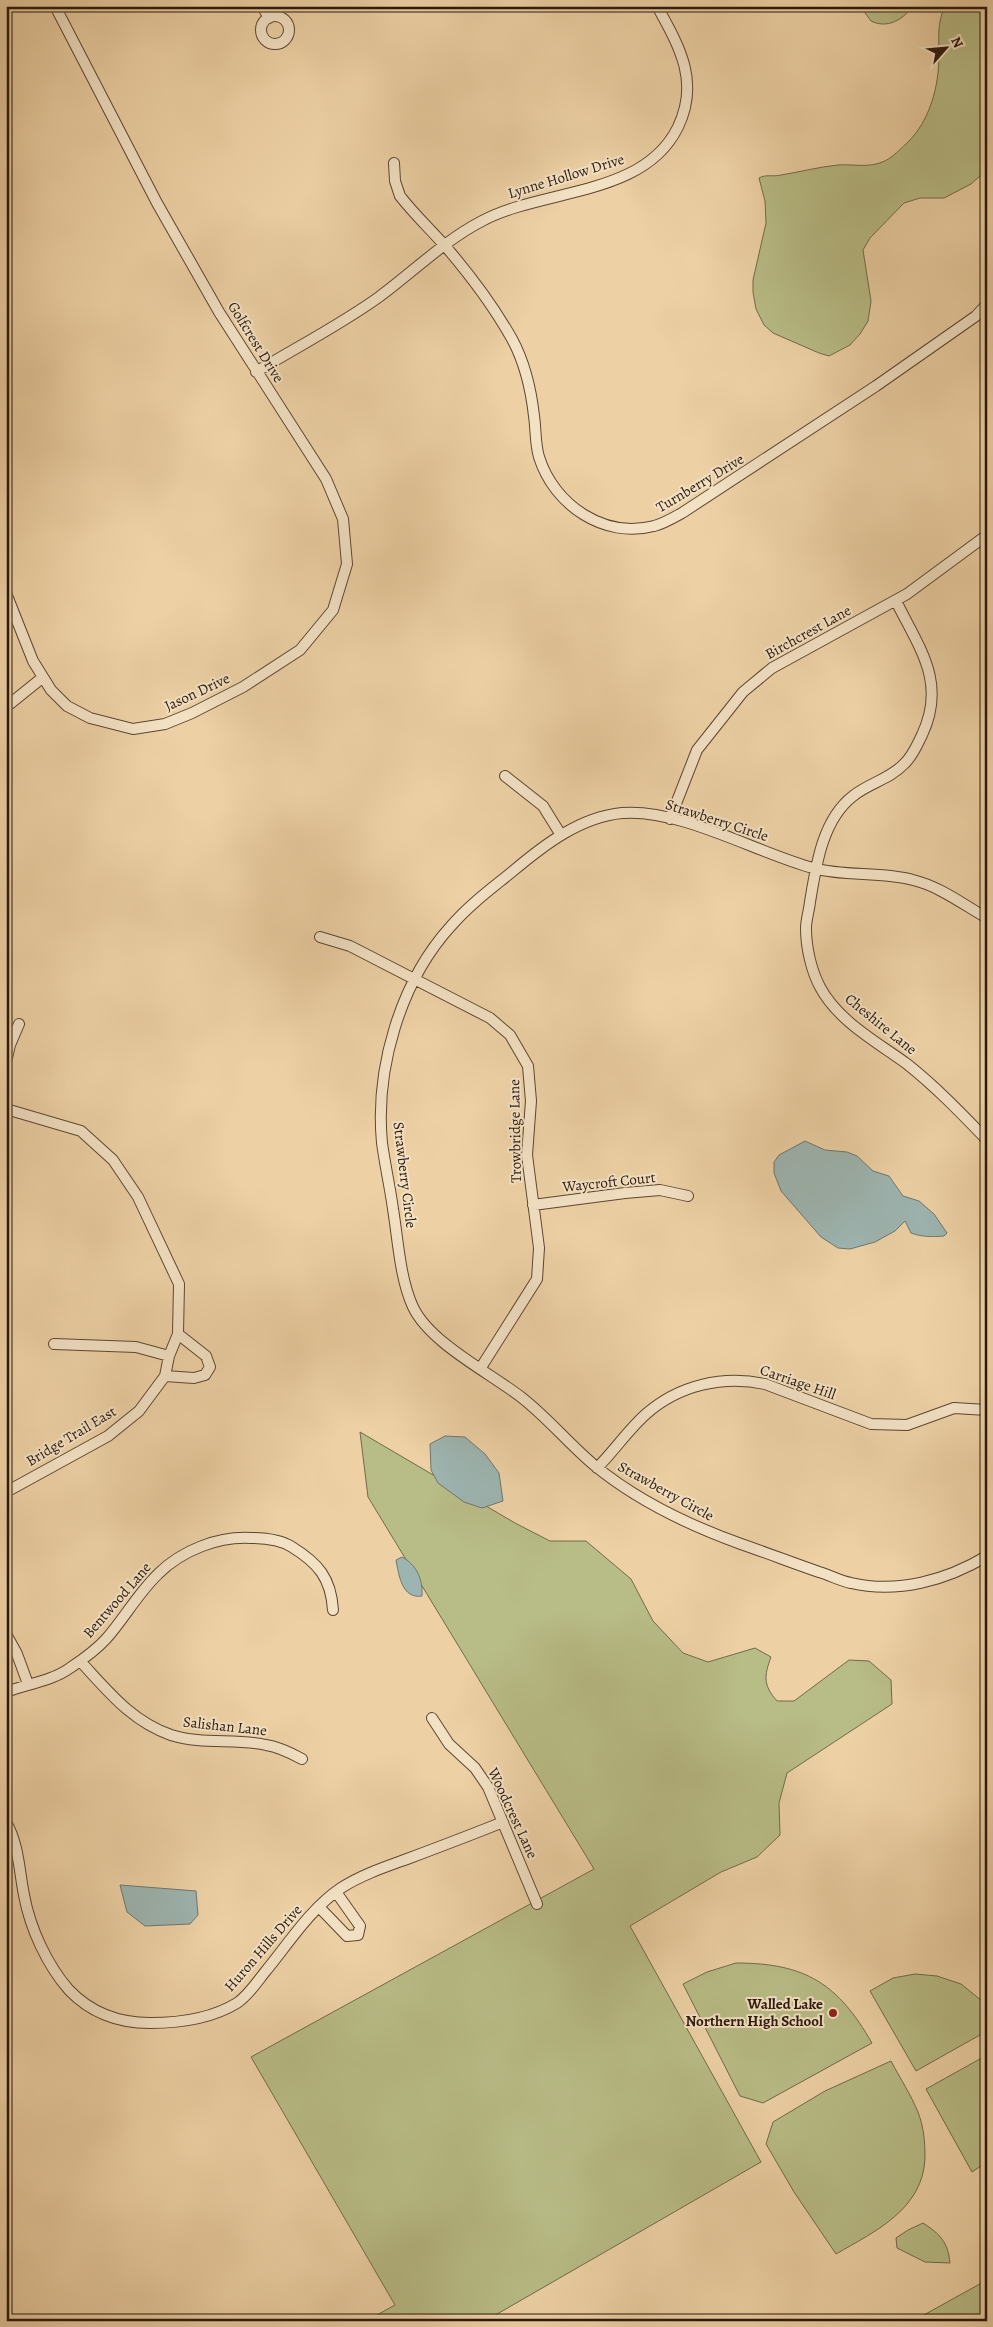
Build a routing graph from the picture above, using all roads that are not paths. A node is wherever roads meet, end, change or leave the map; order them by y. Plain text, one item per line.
1 (55, 6) edge
2 (262, 6) edge
3 (657, 6) edge
4 (269, 18) dead end
5 (394, 162) dead end
6 (445, 246) junction
7 (987, 304) edge
8 (256, 372) junction
9 (987, 535) edge
10 (6, 593) edge
11 (896, 602) junction
12 (259, 677) joint
13 (42, 678) junction
14 (6, 706) edge
15 (505, 776) dead end
16 (670, 818) junction
17 (560, 835) junction
18 (815, 869) junction
19 (987, 918) edge
20 (320, 937) dead end
21 (416, 981) junction
22 (19, 1024) dead end
23 (6, 1062) edge
24 (6, 1109) edge
25 (987, 1140) edge
26 (688, 1196) dead end
27 (533, 1205) junction
28 (178, 1334) junction
29 (54, 1344) dead end
30 (169, 1356) junction
31 (480, 1368) junction
32 (165, 1376) junction
33 (987, 1410) edge
34 (597, 1468) junction
35 (6, 1492) edge
36 (987, 1556) edge
37 (333, 1610) dead end
38 (6, 1634) edge
39 (80, 1661) junction
40 (28, 1684) junction
41 (6, 1692) edge
42 (432, 1718) dead end
43 (302, 1759) dead end
44 (6, 1822) edge
45 (502, 1822) junction
46 (336, 1892) junction
47 (537, 1904) dead end
48 (319, 1908) junction

1 - 8 street, Golfcrest Drive
2 - 4 street
3 - 6 street, Lynne Hollow Drive
5 - 6 street, Turnberry Drive
6 - 7 street, Turnberry Drive
6 - 8 street, Lynne Hollow Drive
8 - 12 street, Golfcrest Drive
9 - 11 street, Birchcrest Lane
10 - 13 street, Jason Drive
11 - 16 street, Birchcrest Lane
11 - 18 street, Cheshire Lane
12 - 13 street, Jason Drive
13 - 14 street
15 - 17 street
16 - 17 street, Strawberry Circle
16 - 18 street, Strawberry Circle
17 - 21 street, Strawberry Circle
18 - 19 street, Strawberry Circle
18 - 25 street, Cheshire Lane
20 - 21 street, Trowbridge Lane
21 - 27 street, Trowbridge Lane
21 - 31 street, Strawberry Circle
22 - 23 street
24 - 28 street, Bridge Trail East
26 - 27 street, Waycroft Court
27 - 31 street, Trowbridge Lane
28 - 30 street, Bridge Trail East
28 - 32 street
29 - 30 street
30 - 32 street, Bridge Trail East
31 - 34 street, Strawberry Circle
32 - 35 street, Bridge Trail East
33 - 34 street, Carriage Hill
34 - 36 street, Strawberry Circle
37 - 39 street, Bentwood Lane
38 - 40 street
39 - 40 street, Bentwood Lane
39 - 43 street, Salishan Lane
40 - 41 street, Bentwood Lane
42 - 45 street, Woodcrest Lane
44 - 48 street, Huron Hills Drive
45 - 46 street, Huron Hills Drive
45 - 47 street, Woodcrest Lane
46 - 48 street, Huron Hills Drive
46 - 48 street

